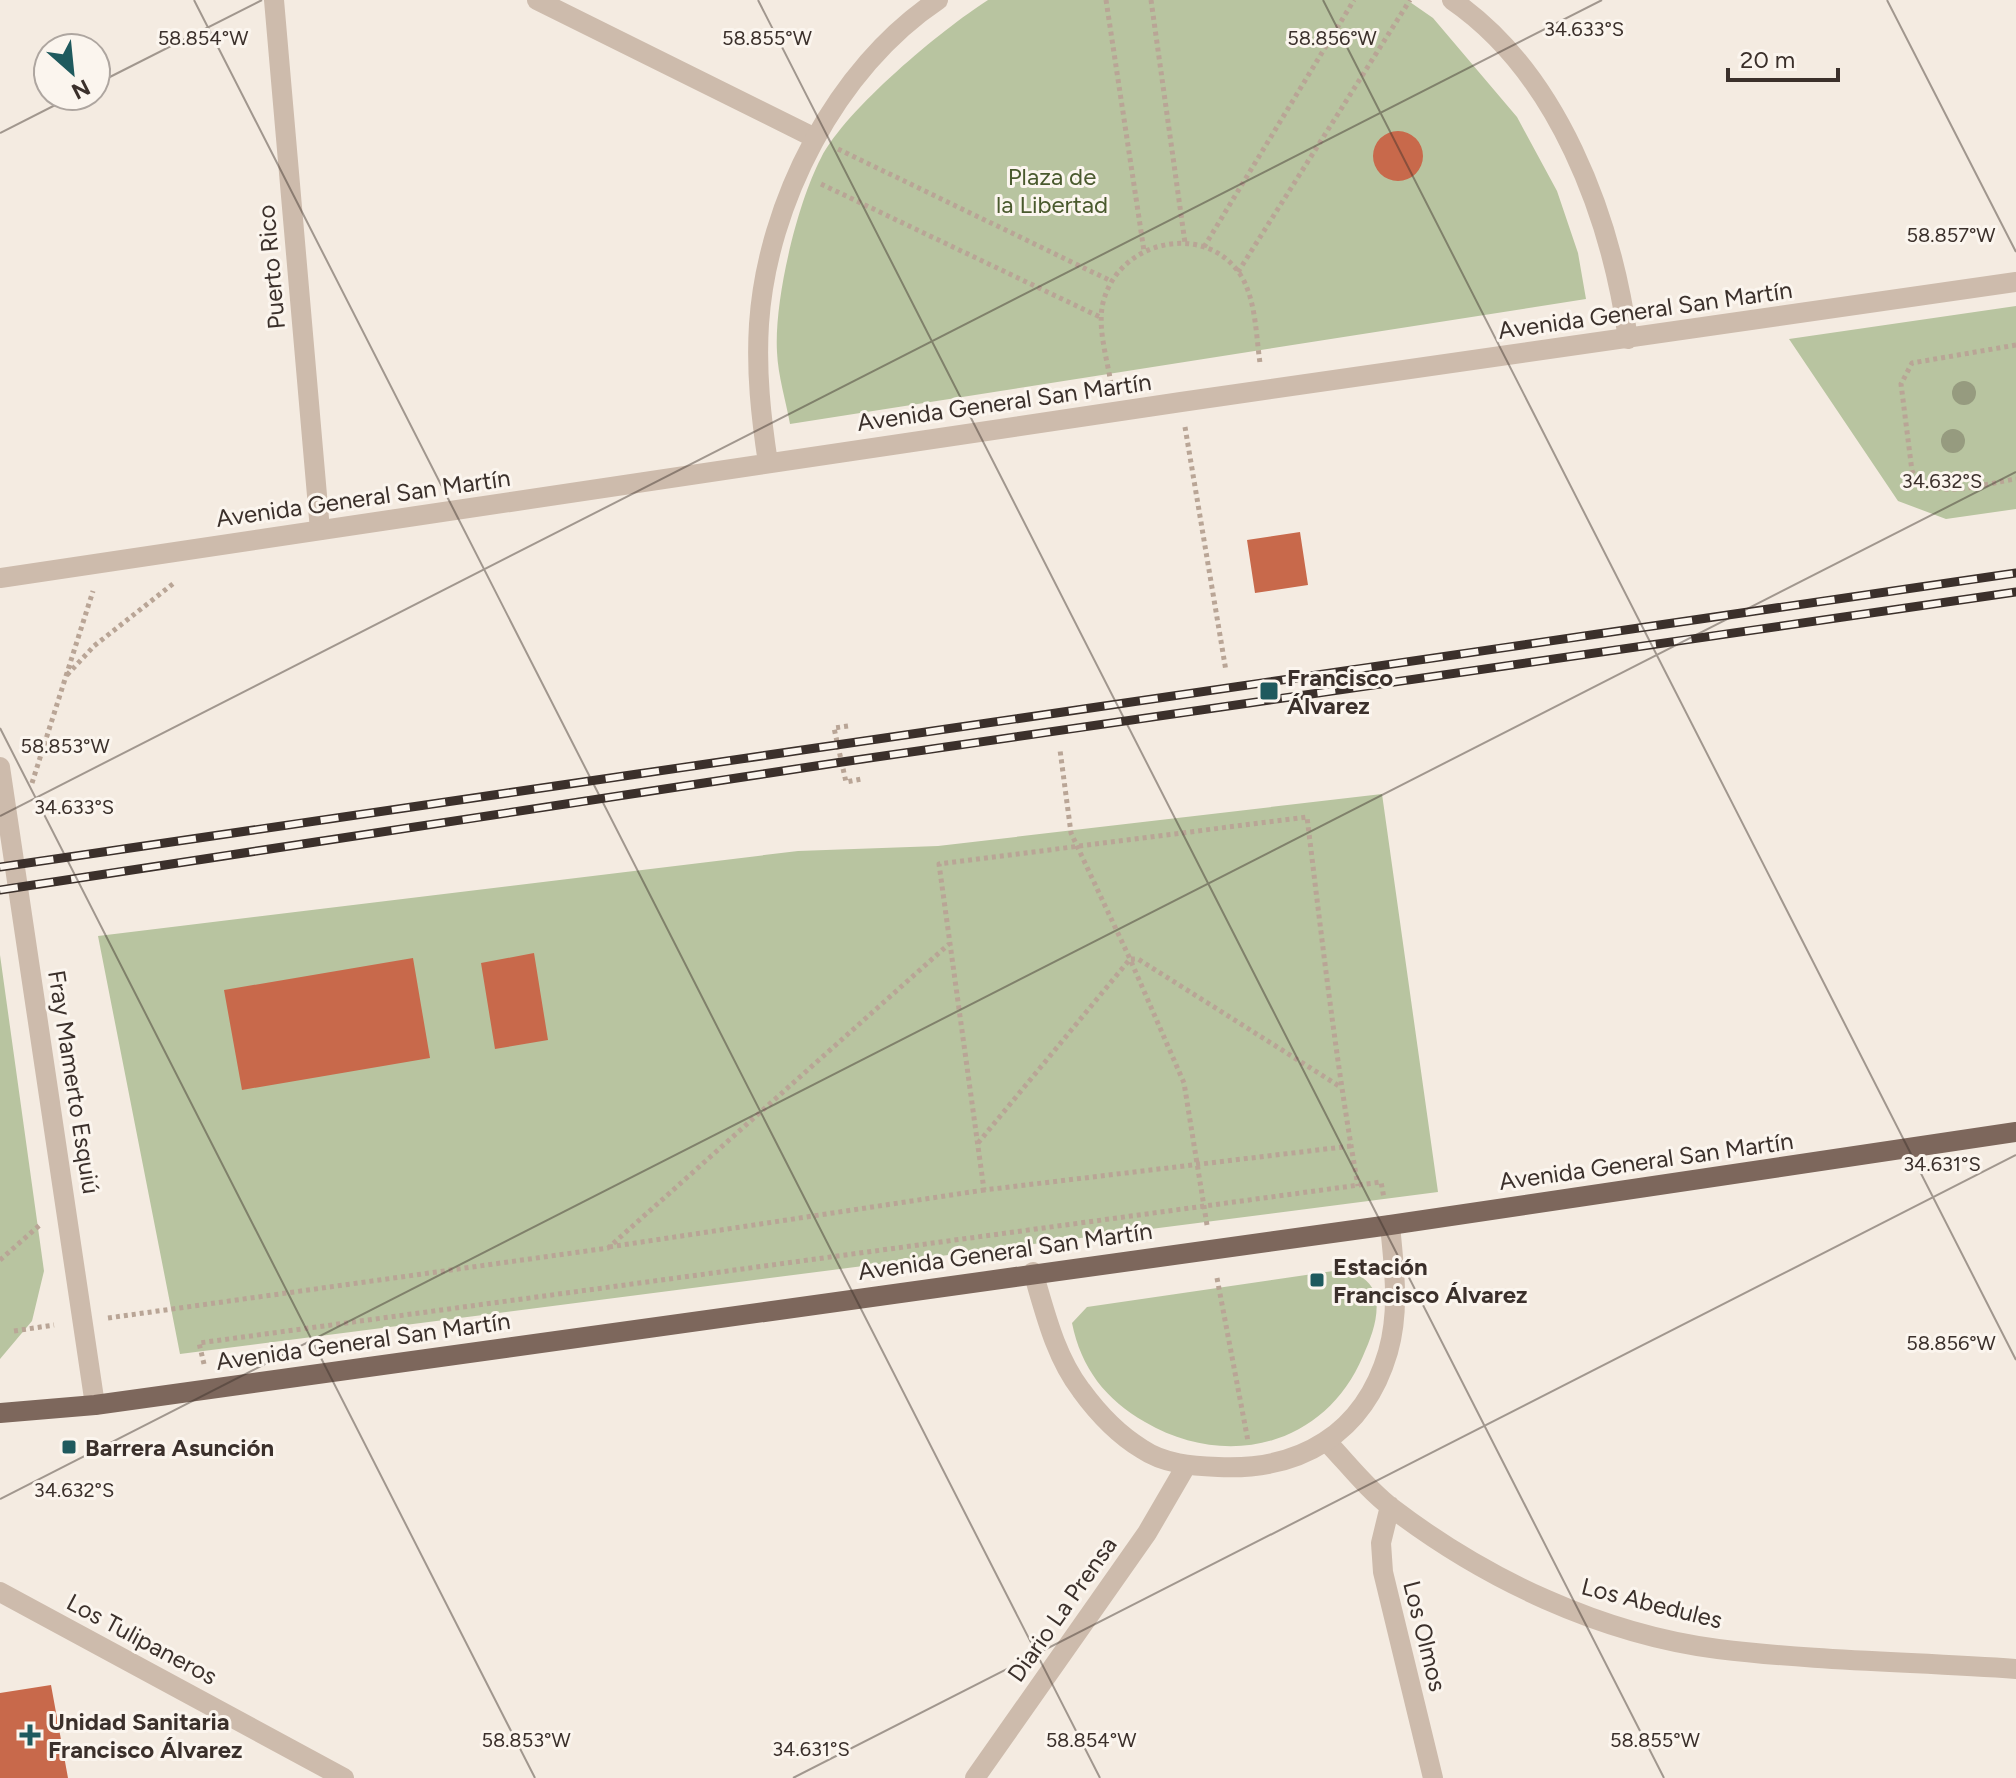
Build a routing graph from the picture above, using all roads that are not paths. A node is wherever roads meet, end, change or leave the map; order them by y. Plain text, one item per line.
1 (274, 0) edge
2 (537, 0) edge
3 (938, 0) edge
4 (1452, 0) edge
5 (813, 137) junction
6 (2016, 282) edge
7 (1628, 339) junction
8 (768, 463) junction
9 (320, 530) junction
10 (0, 578) edge
11 (0, 767) edge
12 (2016, 1132) edge
13 (1390, 1225) junction
14 (1033, 1272) junction
15 (95, 1405) junction
16 (0, 1413) edge
17 (1328, 1443) junction
18 (1186, 1466) junction
19 (1390, 1506) junction
20 (0, 1592) edge
21 (2016, 1669) edge
22 (344, 1778) edge
23 (975, 1778) edge
24 (1433, 1778) edge

1 - 9 street, Puerto Rico
2 - 5 street
3 - 5 street
4 - 7 street
5 - 8 street
6 - 7 street, Avenida General San Martín
7 - 8 street, Avenida General San Martín
8 - 9 street, Avenida General San Martín
9 - 10 street, Avenida General San Martín
11 - 15 street, Fray Mamerto Esquiú
12 - 13 main road, Avenida General San Martín
13 - 14 main road, Avenida General San Martín
13 - 17 street
14 - 15 main road, Avenida General San Martín
14 - 18 street
15 - 16 main road, Avenida General San Martín
17 - 18 street
17 - 19 street, Los Abedules
18 - 23 street, Diario La Prensa
19 - 21 street, Los Abedules
19 - 24 street, Los Olmos
20 - 22 street, Los Tulipaneros

